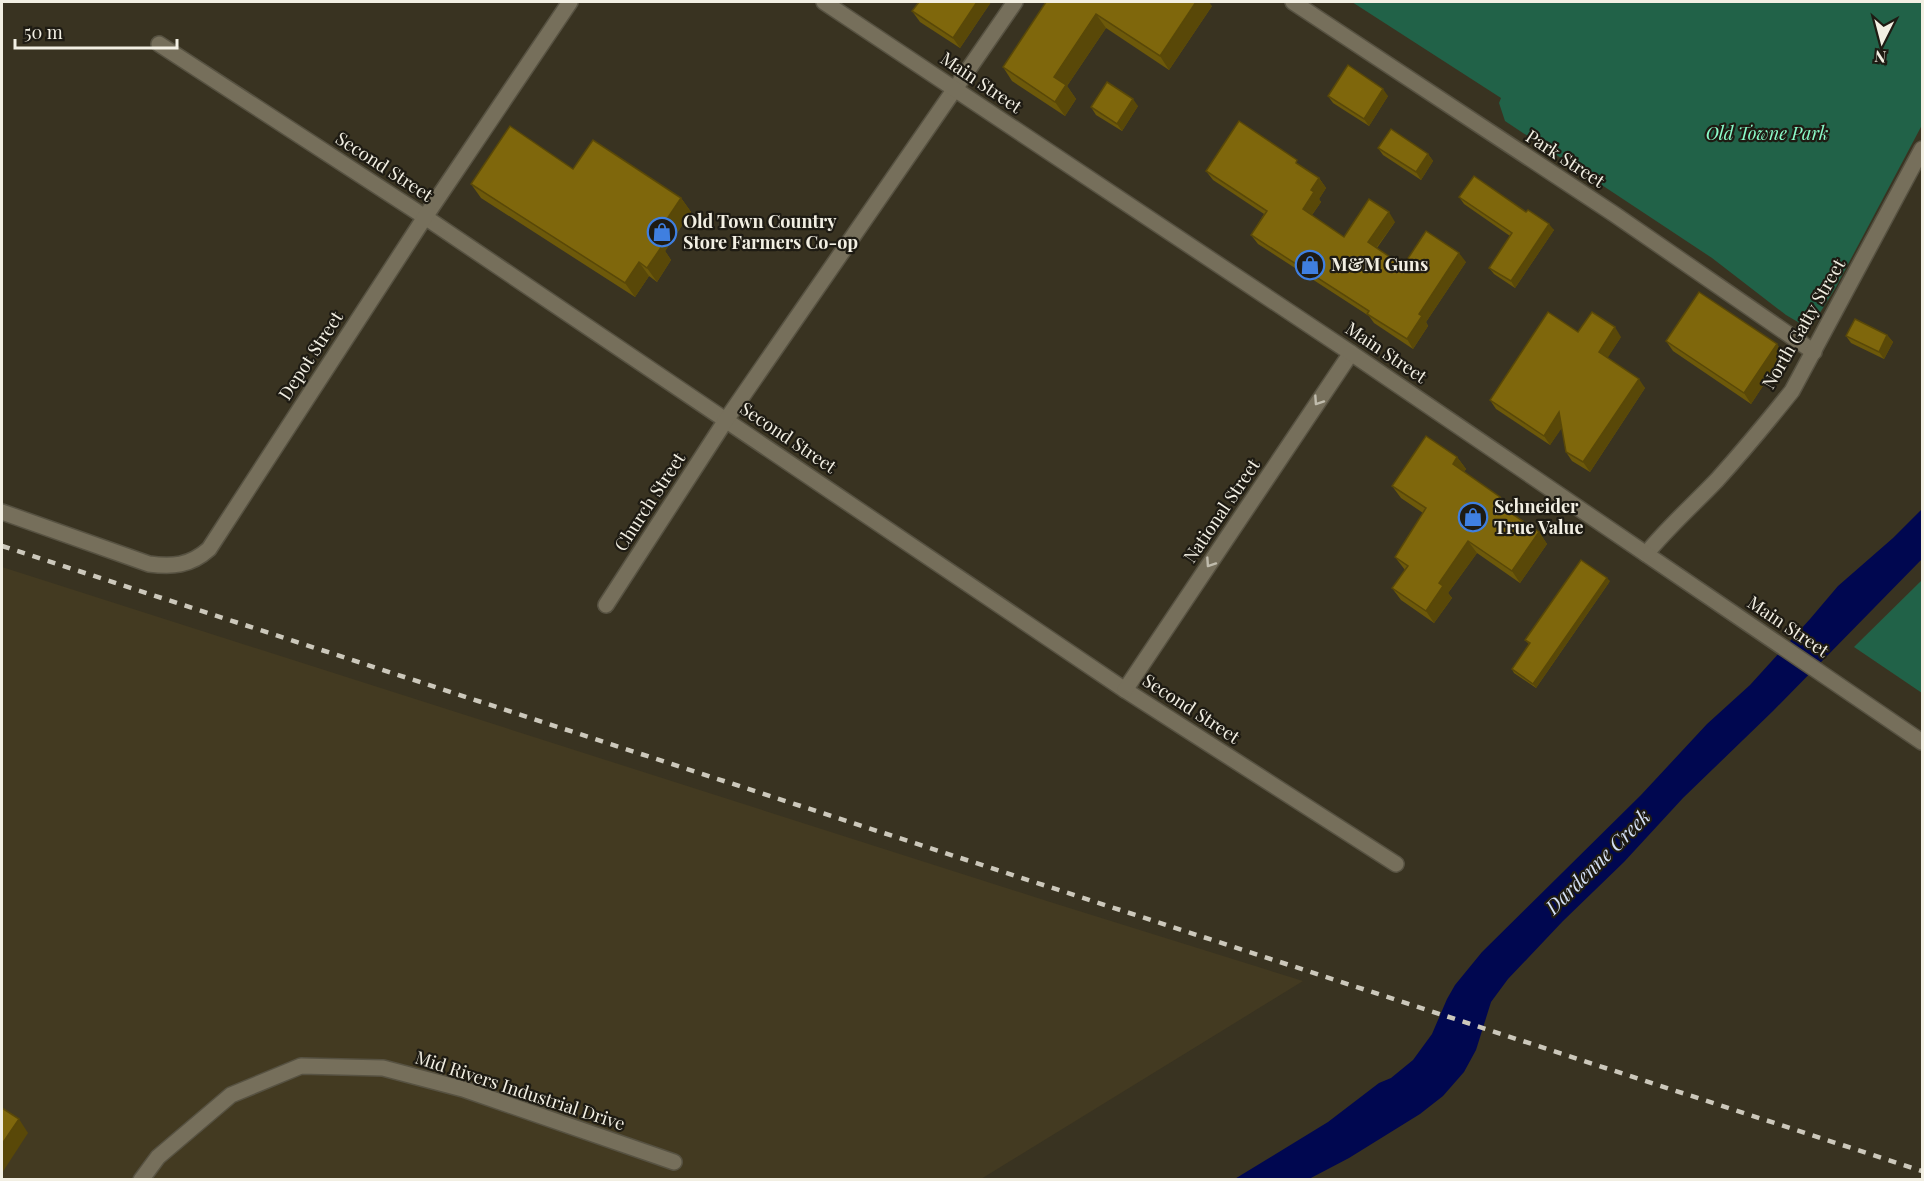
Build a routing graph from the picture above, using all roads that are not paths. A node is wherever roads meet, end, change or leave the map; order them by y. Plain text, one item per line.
1 (570, 2) edge
2 (824, 2) edge
3 (1015, 2) edge
4 (1293, 2) edge
5 (159, 44) dead end
6 (956, 90) junction
7 (1923, 148) edge
8 (425, 217) junction
9 (1814, 352) junction
10 (1351, 353) junction
11 (726, 420) junction
12 (2, 512) edge
13 (1646, 554) junction
14 (606, 605) dead end
15 (1125, 690) junction
16 (1923, 742) edge
17 (1396, 864) dead end
18 (674, 1162) dead end
19 (141, 1179) edge

1 - 8 street, Depot Street
2 - 6 street, Main Street
3 - 6 street, Church Street
4 - 9 street, Park Street
5 - 8 street, Second Street
6 - 10 street, Main Street
6 - 11 street, Church Street
7 - 9 street, North Gatty Street
8 - 11 street, Second Street
8 - 12 street, Depot Street
9 - 13 street, North Gatty Street
10 - 13 street, Main Street
10 -> 15 street, National Street
11 - 14 street, Church Street
11 - 15 street, Second Street
13 - 16 street, Main Street
15 - 17 street, Second Street
18 - 19 street, Mid Rivers Industrial Drive

